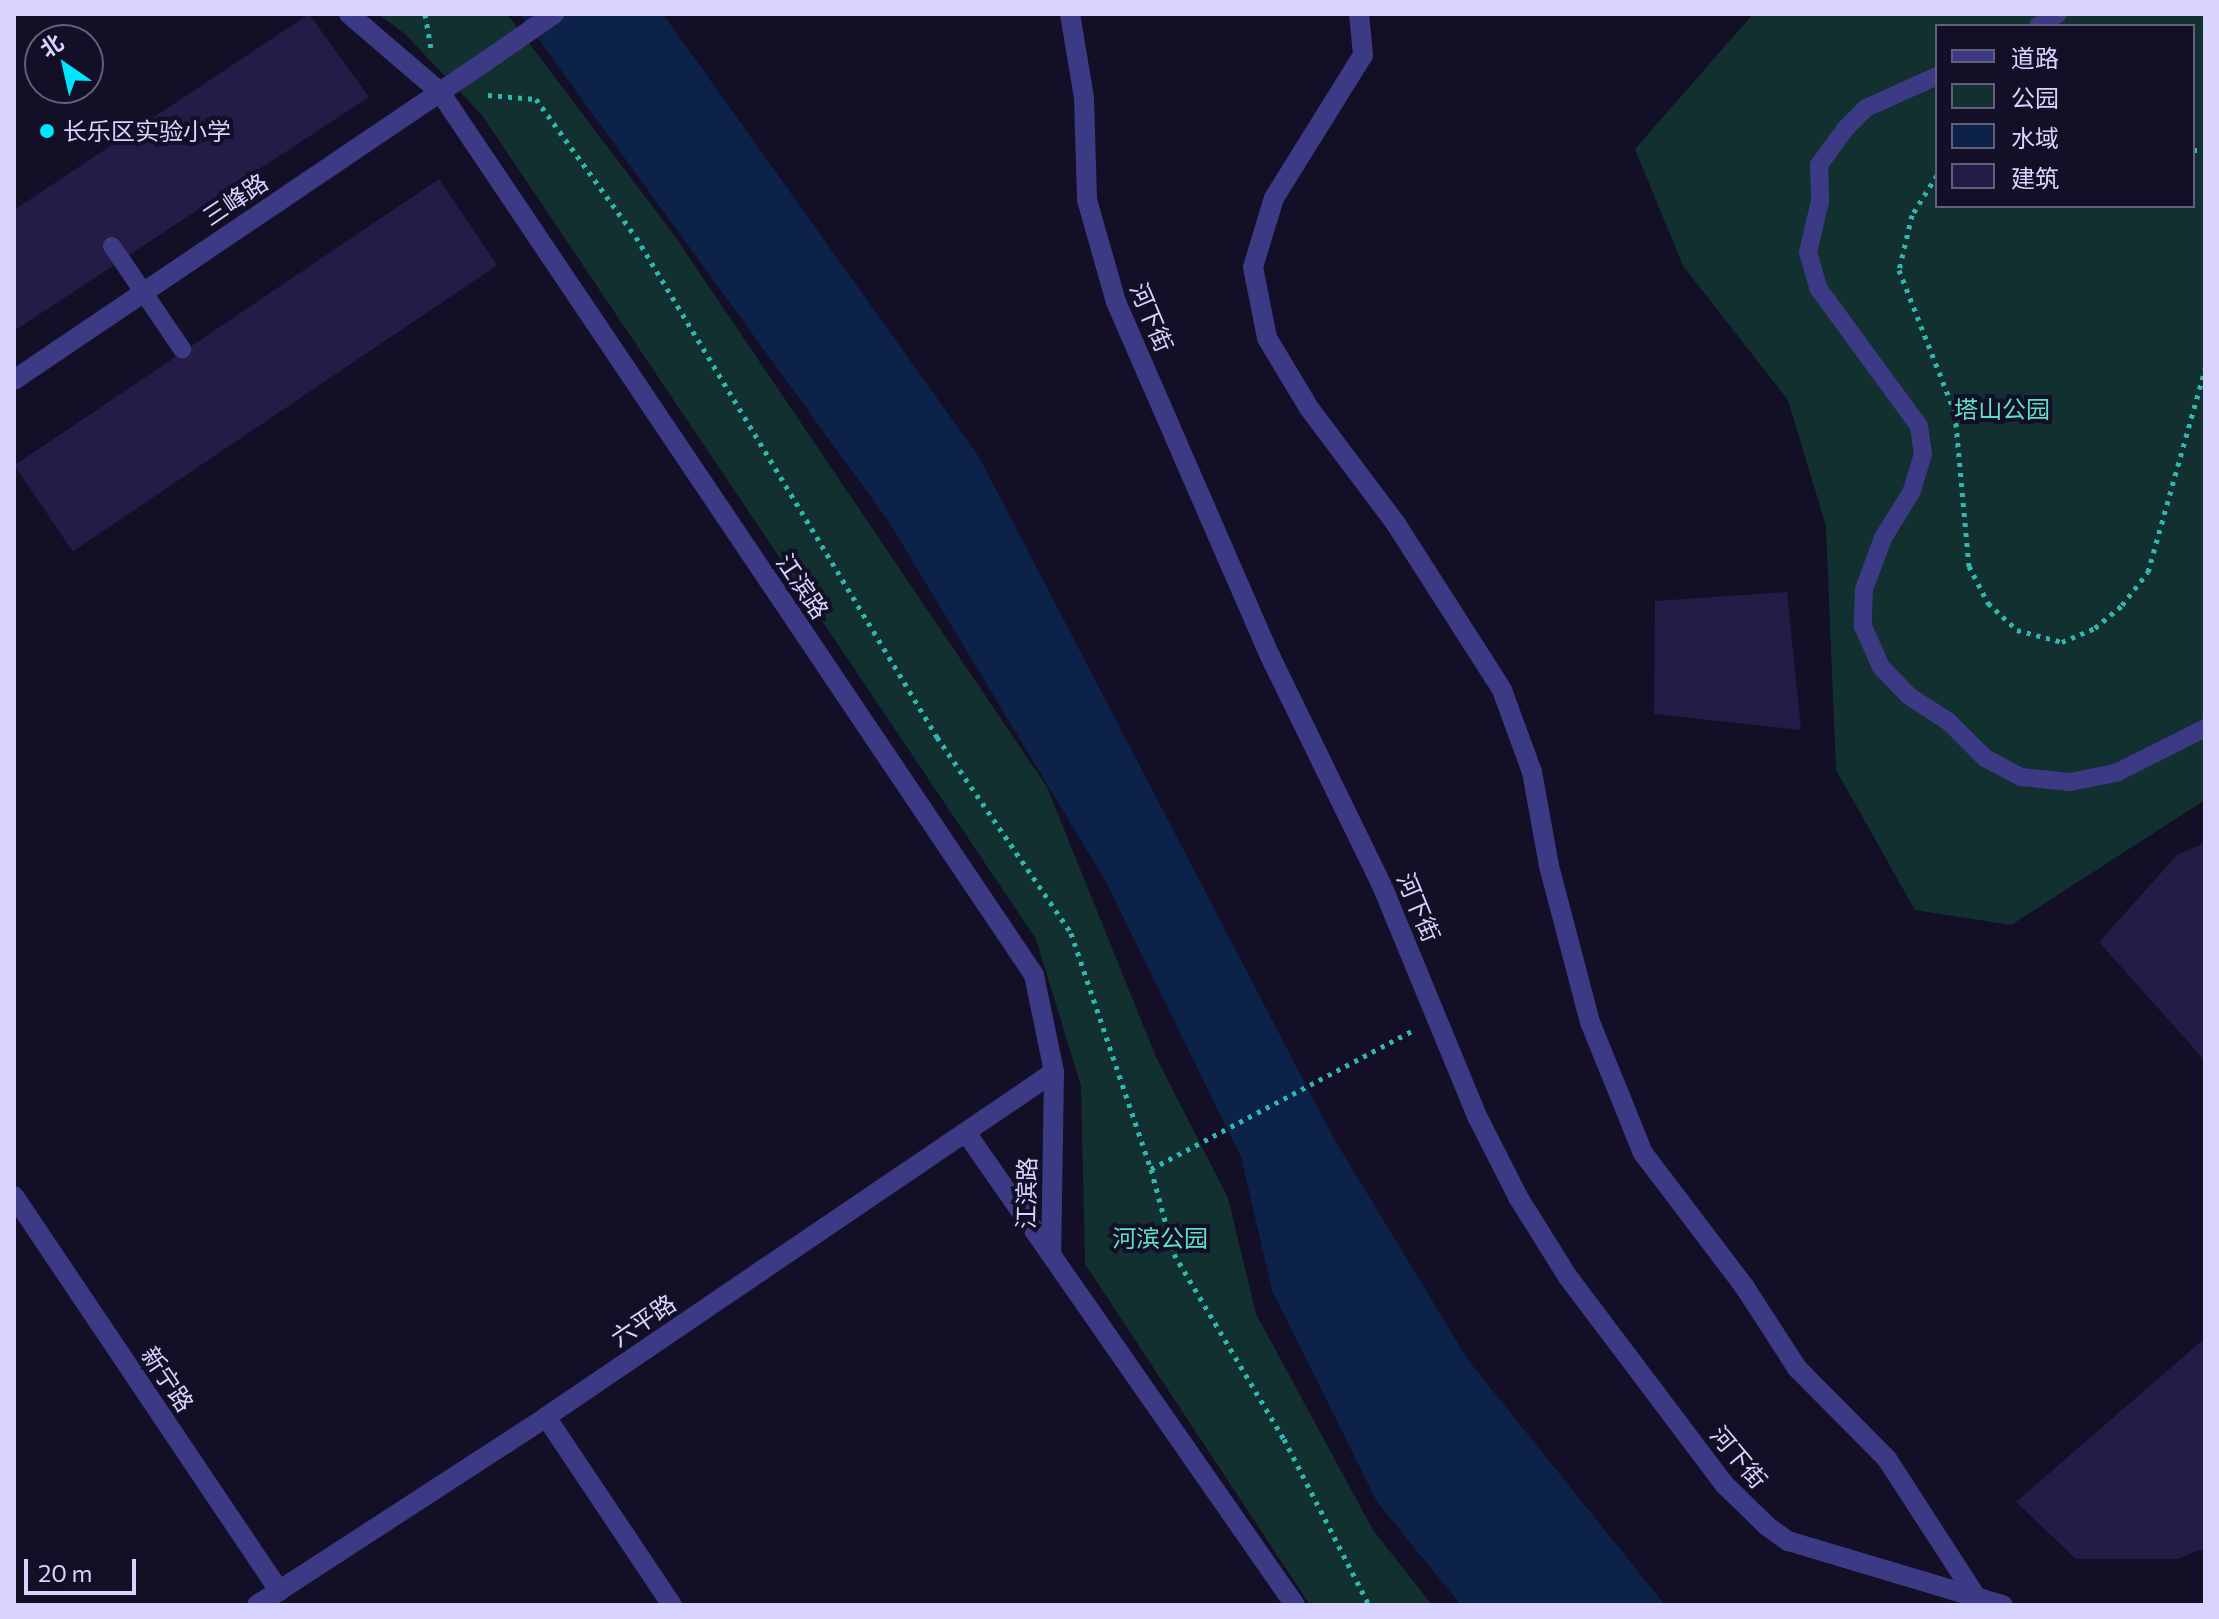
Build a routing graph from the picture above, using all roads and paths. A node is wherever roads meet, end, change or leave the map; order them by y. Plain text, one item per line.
1 (349, 14) edge
2 (554, 14) edge
3 (1070, 14) edge
4 (1359, 14) edge
5 (1935, 77) edge
6 (440, 92) junction
7 (1935, 178) edge
8 (112, 246) dead end
9 (182, 349) dead end
10 (2205, 369) edge
11 (14, 380) edge
12 (2205, 728) edge
13 (1438, 1017) junction
14 (1054, 1072) junction
15 (967, 1134) junction
16 (1151, 1169) dead end
17 (14, 1196) edge
18 (1051, 1254) junction
19 (546, 1417) junction
20 (279, 1591) junction
21 (1977, 1598) junction
22 (257, 1605) edge
23 (672, 1605) edge
24 (1295, 1605) edge
25 (2003, 1605) edge

1 - 6 street, 江滨路
2 - 6 street, 三峰路
3 - 13 street, 河下街
4 - 21 street
5 - 12 lane
6 - 11 street, 三峰路
6 - 14 street, 江滨路
7 - 10 path
8 - 9 lane, bridge
13 - 16 path
13 - 21 street, 河下街
14 - 15 street, 六平路
14 - 18 street, 江滨路
15 - 18 street, 江滨路
15 - 19 street, 六平路
17 - 20 street, 新宁路
18 - 24 street, 江滨路
19 - 20 street, 六平路
19 - 23 street
20 - 22 street, 六平路
21 - 25 street, 河下街

